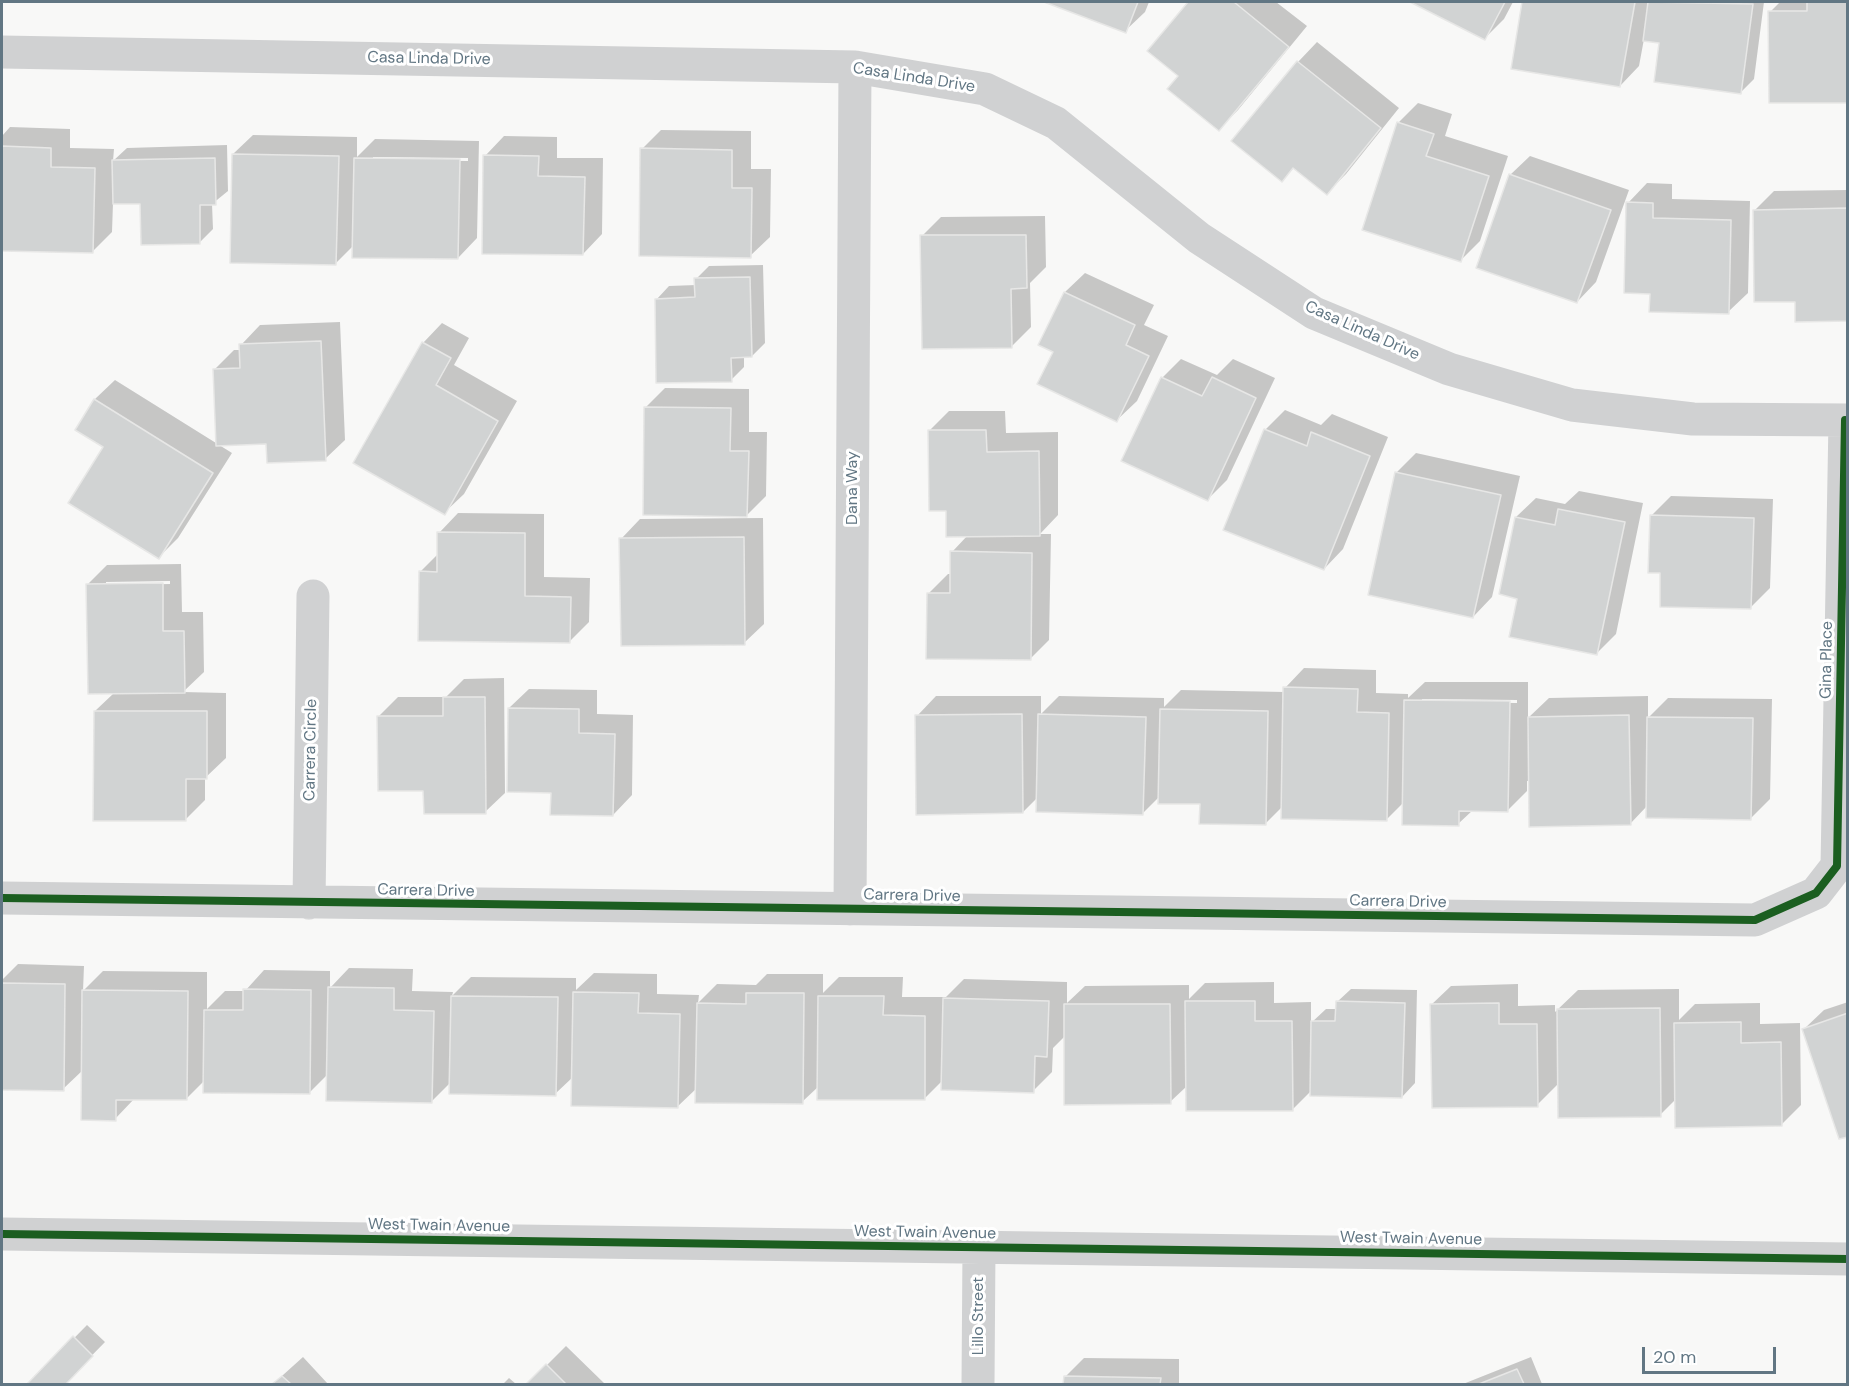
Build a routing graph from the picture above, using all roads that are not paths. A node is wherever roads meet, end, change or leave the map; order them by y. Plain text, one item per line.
1 (2, 52) edge
2 (855, 67) junction
3 (1846, 420) edge
4 (313, 596) dead end
5 (1816, 893) joint
6 (2, 898) edge
7 (309, 903) junction
8 (850, 909) junction
9 (2, 1234) edge
10 (979, 1247) junction
11 (1848, 1259) edge
12 (978, 1384) edge

1 - 2 street, Casa Linda Drive
2 - 3 street, Casa Linda Drive
2 - 8 street, Dana Way
3 - 5 street, Gina Place
4 - 7 street, Carrera Circle
5 - 8 street, Carrera Drive
6 - 7 street, Carrera Drive
7 - 8 street, Carrera Drive
9 - 10 street, West Twain Avenue
10 - 11 street, West Twain Avenue
10 - 12 street, Lillo Street

